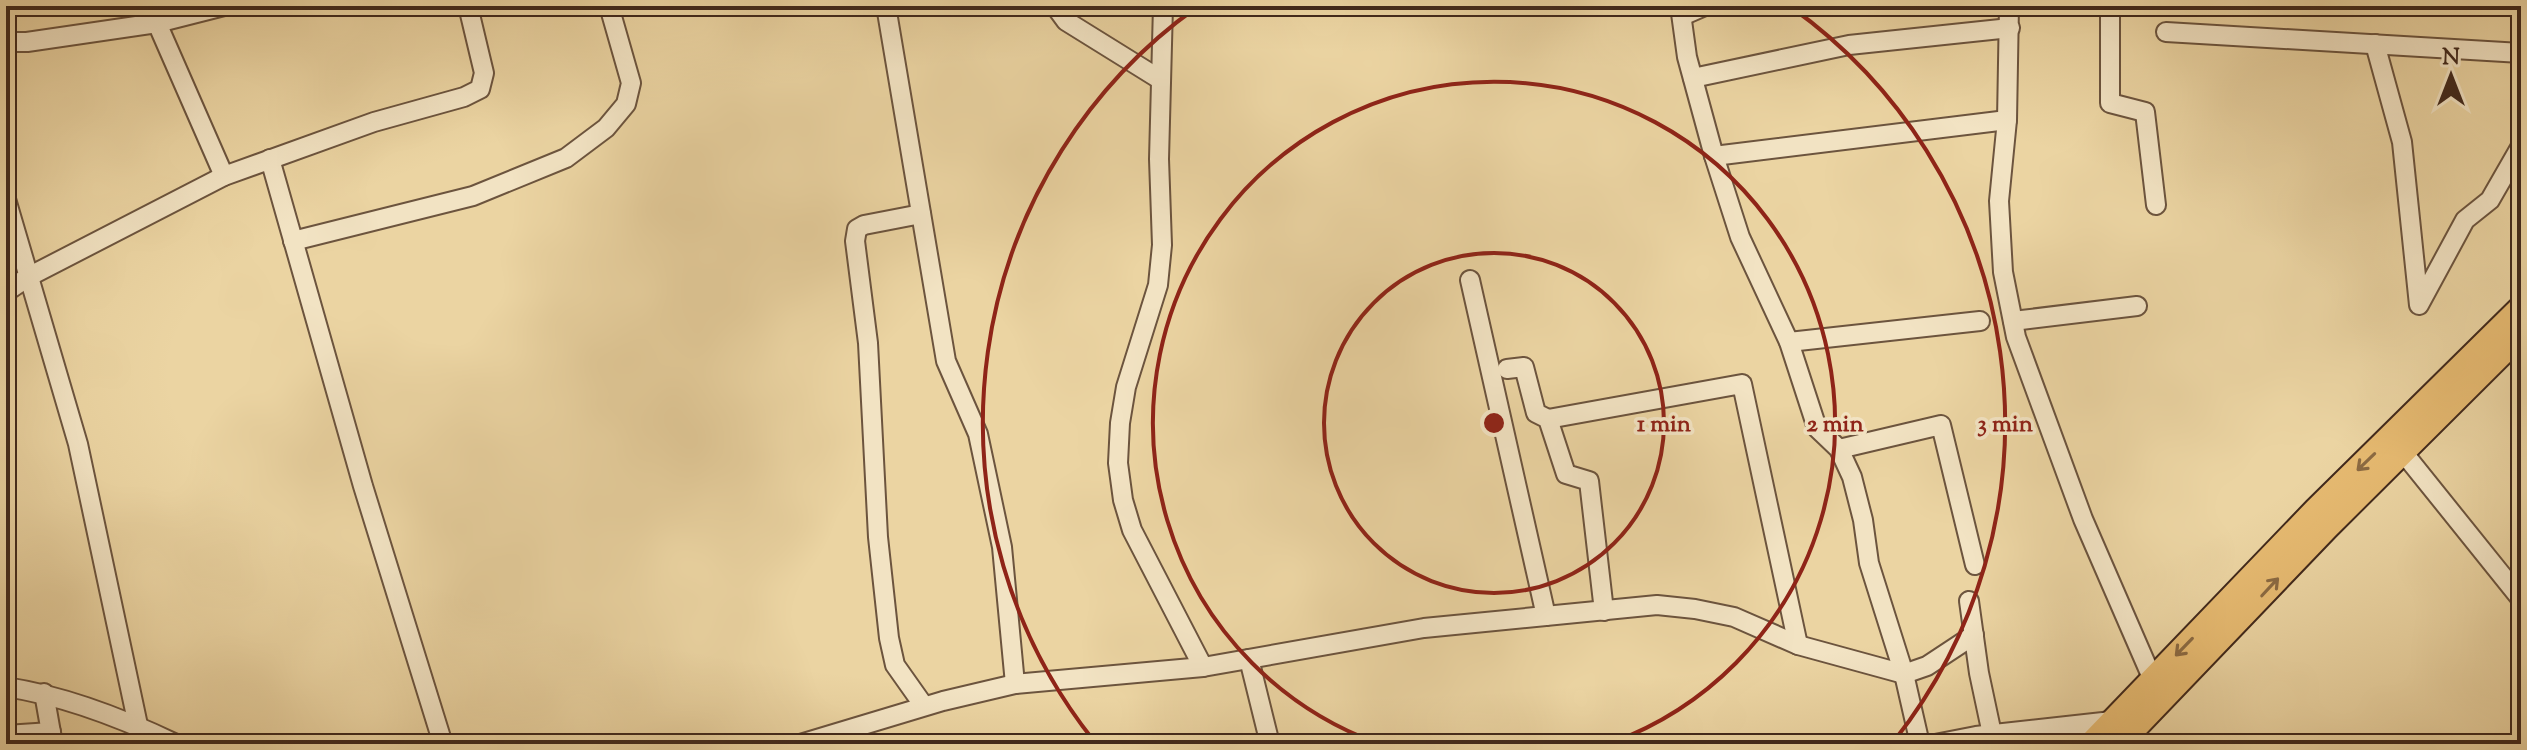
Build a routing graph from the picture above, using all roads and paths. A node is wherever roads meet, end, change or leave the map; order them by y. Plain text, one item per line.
1 (224, 6) edge
2 (468, 6) edge
3 (609, 6) edge
4 (886, 6) edge
5 (1055, 6) edge
6 (1163, 6) edge
7 (1705, 6) edge
8 (2009, 6) edge
9 (2110, 6) edge
10 (1681, 11) edge
11 (157, 23) junction
12 (2010, 28) junction
13 (2166, 32) dead end
14 (6, 42) edge
15 (2375, 44) junction
16 (2521, 53) edge
17 (1693, 78) junction
18 (1161, 80) junction
19 (2007, 120) junction
20 (2521, 146) edge
21 (1714, 156) junction
22 (270, 159) junction
23 (224, 176) junction
24 (6, 199) edge
25 (2156, 205) dead end
26 (921, 214) junction
27 (293, 241) junction
28 (28, 277) junction
29 (1470, 280) dead end
30 (6, 292) edge
31 (2137, 306) dead end
32 (2521, 308) edge
33 (1980, 321) dead end
34 (2013, 321) junction
35 (2521, 334) edge
36 (1789, 342) junction
37 (1507, 369) dead end
38 (1548, 419) junction
39 (1839, 449) junction
40 (2402, 451) junction
41 (1975, 565) dead end
42 (2521, 599) edge
43 (1969, 601) dead end
44 (1604, 611) junction
45 (1546, 616) junction
46 (1974, 635) junction
47 (1798, 645) junction
48 (1249, 659) junction
49 (1203, 667) junction
50 (1904, 674) junction
51 (2153, 680) junction
52 (1015, 684) junction
53 (6, 687) edge
54 (44, 693) junction
55 (924, 706) junction
56 (860, 724) junction
57 (1992, 734) junction
58 (6, 735) edge
59 (140, 735) edge
60 (2121, 737) edge
61 (52, 738) edge
62 (176, 744) edge
63 (443, 744) edge
64 (800, 744) edge
65 (863, 744) edge
66 (1270, 744) edge
67 (1920, 744) edge
68 (1935, 744) edge
69 (2091, 744) edge

1 - 11 street
2 - 22 street
3 - 27 street
4 - 26 street
5 - 18 street
6 - 18 street
7 - 10 street
8 - 12 street
9 - 25 street
10 - 17 street
11 - 14 street
11 - 23 street
12 - 17 street
12 - 19 street
13 - 15 street
15 - 16 street
15 - 20 street
17 - 21 street
18 - 49 street
19 - 21 street
19 - 34 street
21 - 36 street
22 - 23 street
22 - 27 street
23 - 28 street
24 - 28 street
26 - 52 street
26 - 55 street
27 - 63 street
28 - 30 street
28 - 59 street
29 - 45 street
31 - 34 street
32 -> 51 main road
33 - 36 street
34 - 51 street
35 - 40 main road
36 - 39 street
37 - 38 street
38 - 44 street
38 - 47 street
39 - 41 street
39 - 50 street
40 - 42 street
60 -> 40 main road
43 - 46 street
44 - 45 street
44 - 47 street
45 - 48 street
46 - 50 street
46 - 57 street
47 - 50 street
48 - 49 street
48 - 66 street
49 - 52 street
50 - 67 street
51 - 60 main road
52 - 55 street
53 - 54 street
54 - 59 street
54 - 61 street
55 - 56 street
56 - 64 street
56 - 65 street
57 - 60 street
57 - 68 street
58 - 61 street
59 - 62 street
60 - 69 main road

